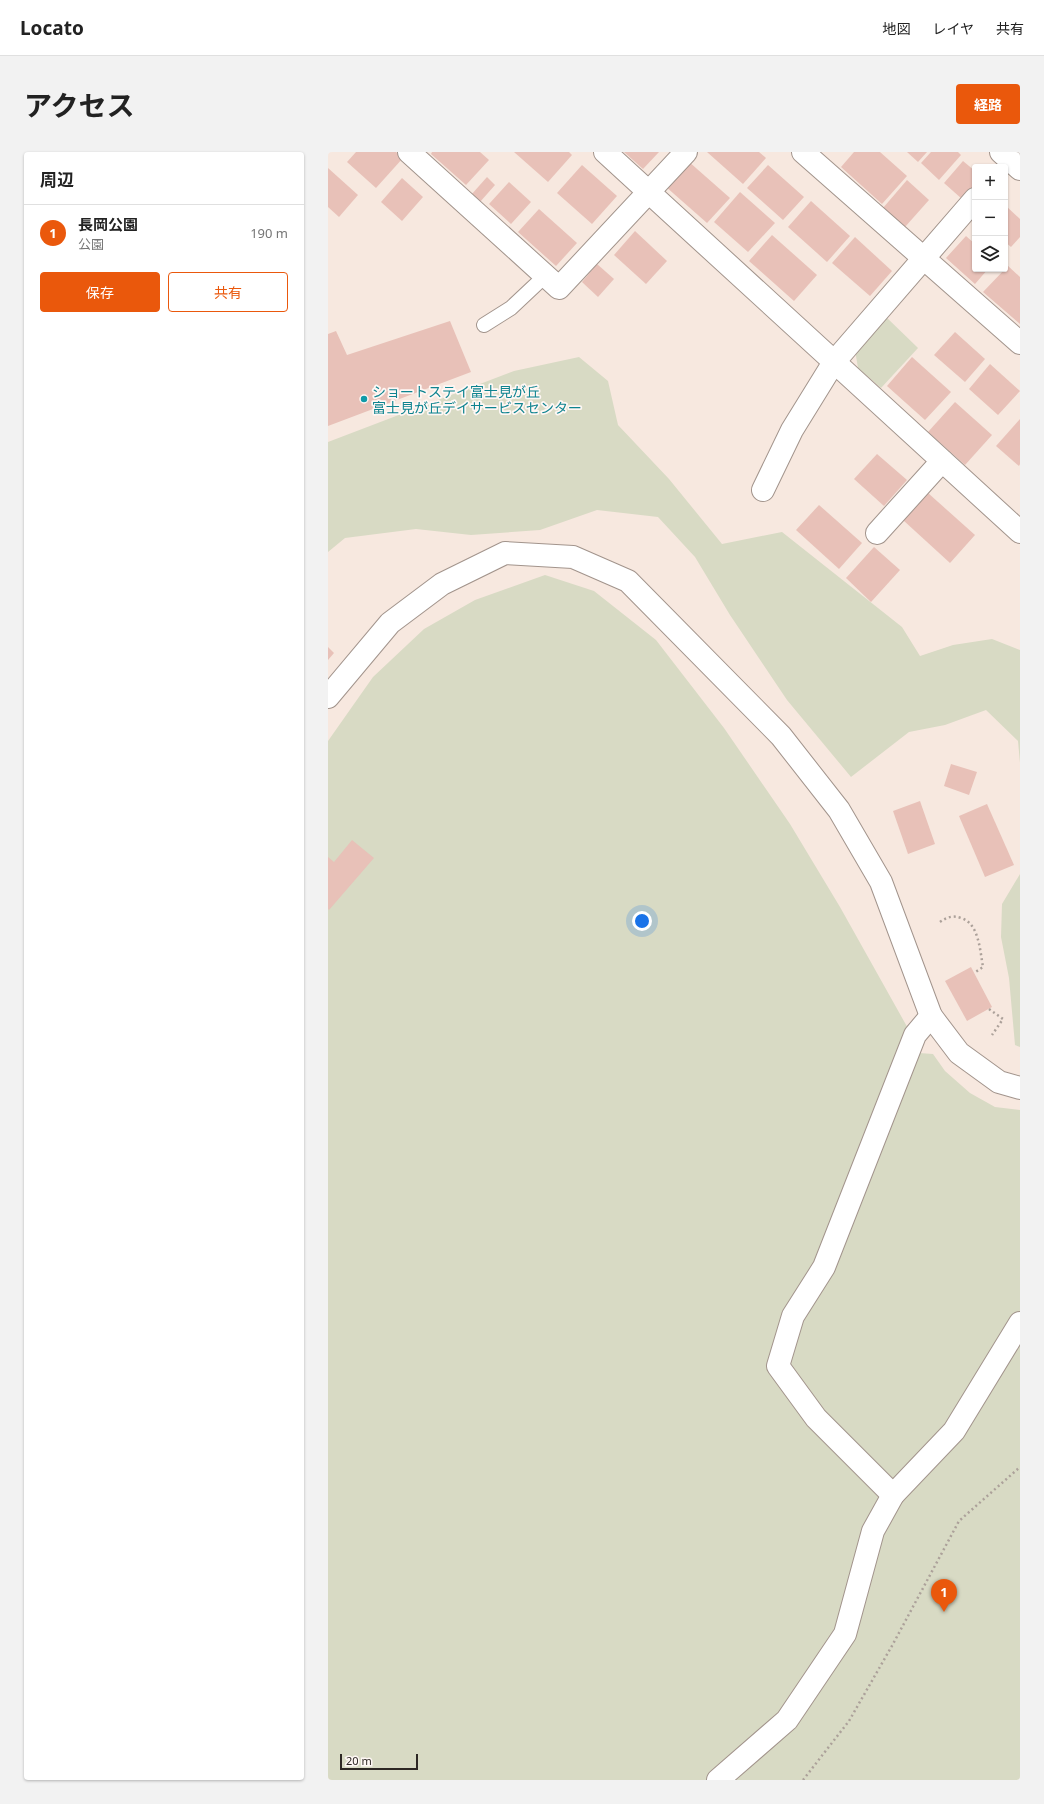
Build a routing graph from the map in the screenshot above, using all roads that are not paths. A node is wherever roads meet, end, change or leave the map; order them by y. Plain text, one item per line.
1 (409, 152) edge
2 (605, 152) edge
3 (686, 152) edge
4 (803, 152) edge
5 (650, 193) junction
6 (974, 200) edge
7 (923, 258) junction
8 (545, 276) junction
9 (484, 325) dead end
10 (1020, 343) edge
11 (834, 362) junction
12 (942, 460) junction
13 (763, 490) dead end
14 (1020, 532) edge
15 (877, 533) dead end
16 (328, 697) edge
17 (931, 1016) junction
18 (1020, 1088) edge
19 (1020, 1322) edge
20 (893, 1494) junction
21 (718, 1780) edge

1 - 8 street
2 - 5 street
3 - 5 street
4 - 7 street
5 - 8 street
5 - 11 street
6 - 7 street
7 - 10 street
7 - 11 street
8 - 9 lane
11 - 12 street
11 - 13 street
12 - 14 street
12 - 15 street
16 - 17 street
17 - 18 street
17 - 20 street
19 - 20 street
20 - 21 street

